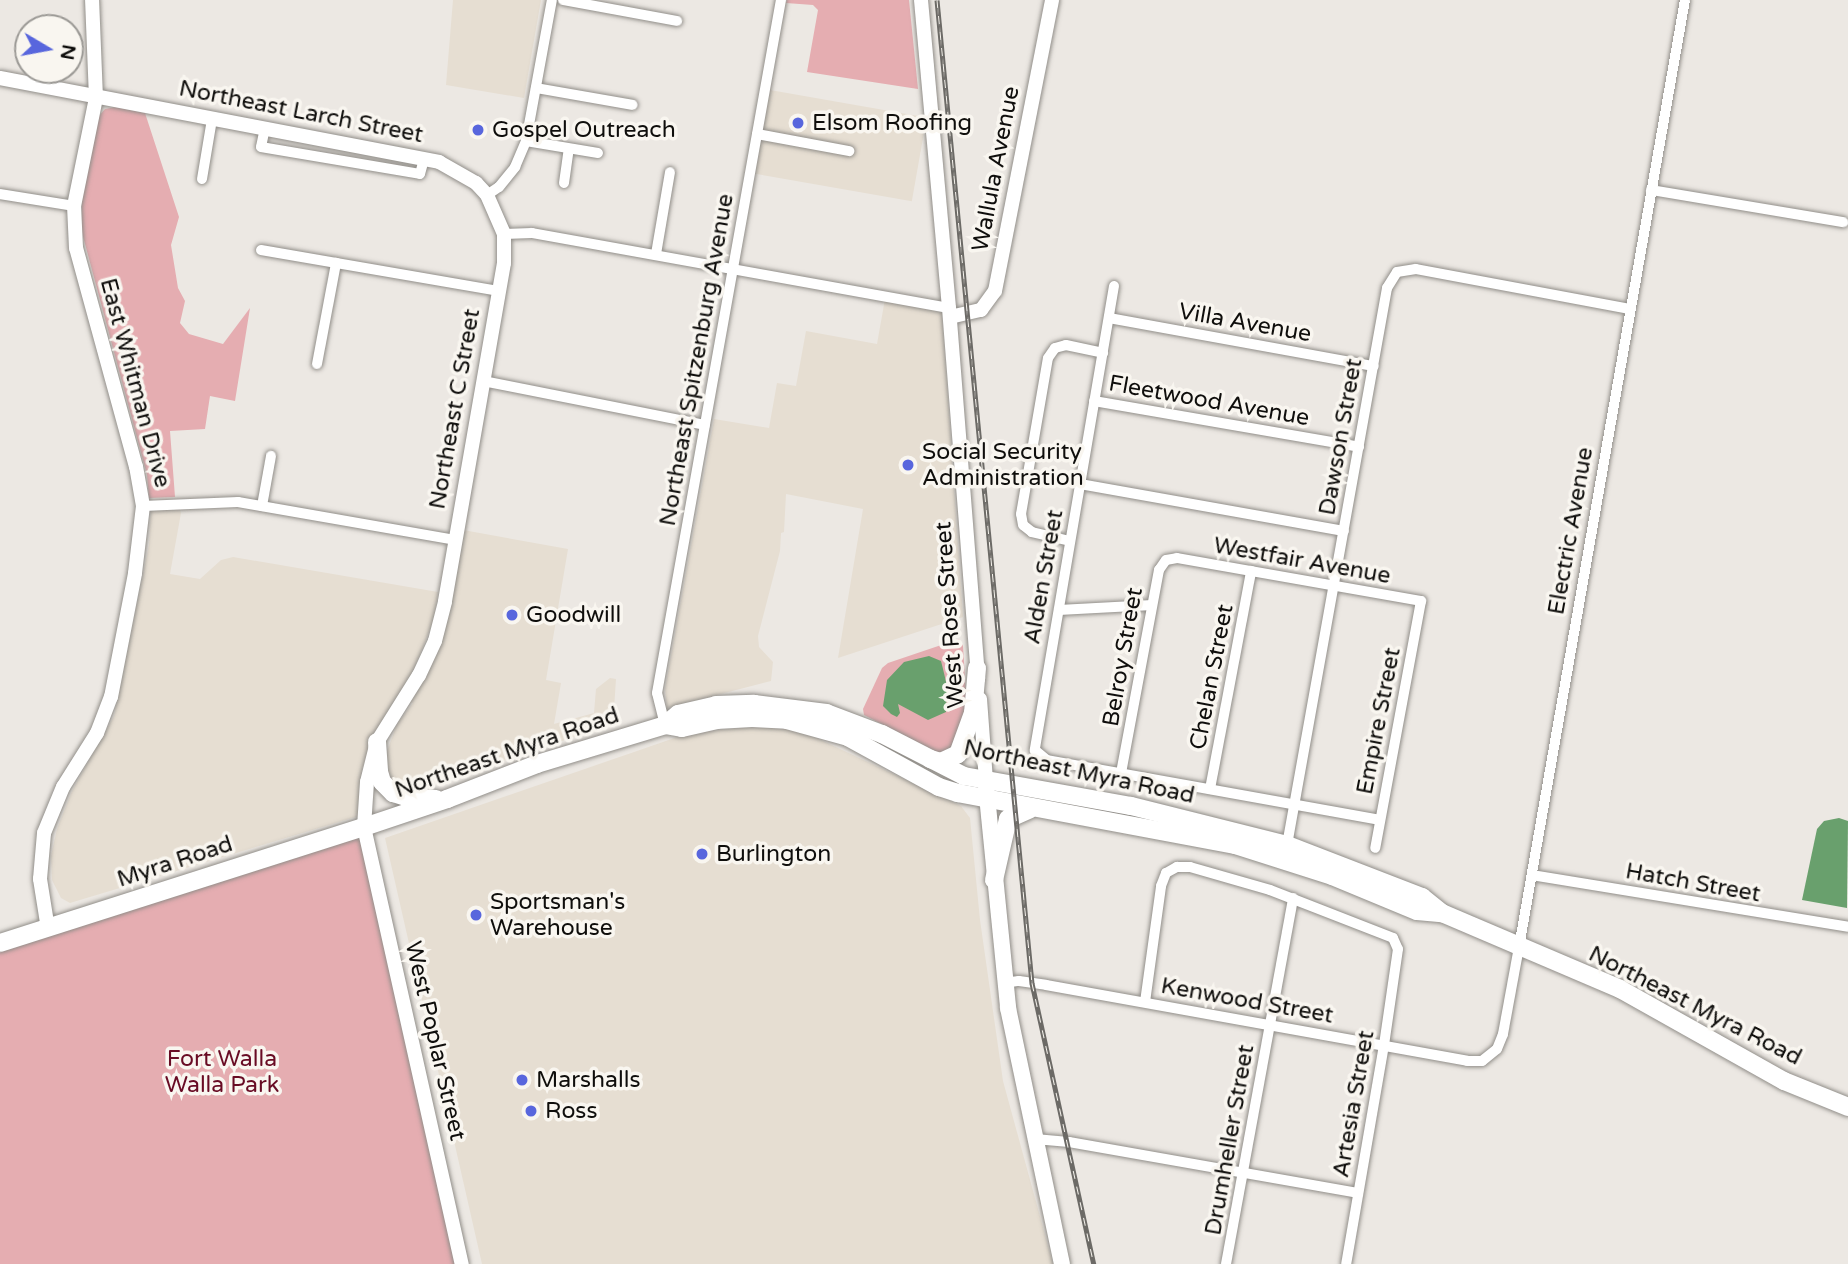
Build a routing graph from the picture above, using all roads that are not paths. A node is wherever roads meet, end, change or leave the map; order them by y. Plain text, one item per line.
1 (93, 0) edge
2 (552, 0) edge
3 (563, 0) edge
4 (781, 0) edge
5 (921, 0) edge
6 (1052, 0) edge
7 (1685, 0) edge
8 (677, 22) dead end
9 (0, 78) edge
10 (536, 88) junction
11 (96, 98) junction
12 (633, 104) dead end
13 (212, 118) junction
14 (757, 134) junction
15 (526, 141) junction
16 (569, 149) junction
17 (849, 151) dead end
18 (598, 153) dead end
19 (670, 172) dead end
20 (202, 179) dead end
21 (564, 183) dead end
22 (1651, 190) junction
23 (0, 194) edge
24 (487, 195) junction
25 (74, 206) junction
26 (1843, 222) dead end
27 (504, 234) junction
28 (261, 250) dead end
29 (656, 254) junction
30 (336, 263) junction
31 (732, 268) junction
32 (1114, 286) dead end
33 (499, 291) junction
34 (1630, 309) junction
35 (950, 312) junction
36 (1109, 318) junction
37 (1103, 353) junction
38 (317, 364) dead end
39 (1374, 366) junction
40 (483, 381) junction
41 (1094, 401) junction
42 (705, 425) junction
43 (1359, 447) junction
44 (271, 456) dead end
45 (1080, 484) junction
46 (143, 506) junction
47 (262, 506) junction
48 (1344, 531) junction
49 (455, 540) junction
50 (1070, 541) junction
51 (1177, 558) joint
52 (1251, 571) junction
53 (1334, 586) junction
54 (1421, 601) joint
55 (1152, 605) junction
56 (1059, 610) junction
57 (977, 668) junction
58 (665, 725) junction
59 (377, 741) junction
60 (918, 755) junction
61 (1121, 773) junction
62 (986, 780) junction
63 (1210, 789) junction
64 (447, 799) junction
65 (987, 800) junction
66 (1295, 804) junction
67 (1031, 808) junction
68 (1380, 820) junction
69 (364, 827) junction
70 (1287, 845) junction
71 (1375, 848) dead end
72 (1532, 875) junction
73 (994, 880) junction
74 (1293, 898) junction
75 (1442, 913) junction
76 (1848, 927) edge
77 (48, 929) junction
78 (0, 943) edge
79 (1519, 947) junction
80 (1004, 983) junction
81 (1145, 1002) junction
82 (1270, 1025) junction
83 (1384, 1045) junction
84 (1482, 1061) joint
85 (1848, 1107) edge
86 (1035, 1139) junction
87 (1244, 1173) junction
88 (1358, 1193) junction
89 (462, 1264) edge
90 (1062, 1264) edge
91 (1226, 1264) edge
92 (1346, 1264) edge

1 - 11 main road, East Whitman Drive
2 - 10 street
3 - 8 street
4 - 14 street, Northeast Spitzenburg Avenue
5 - 35 main road, West Rose Street
6 - 35 main road, Wallula Avenue
7 - 22 street, Electric Avenue
9 - 11 main road, Northeast Larch Street
10 - 12 street
10 - 15 street
11 - 13 main road, Northeast Larch Street
11 - 25 main road, East Whitman Drive
13 - 20 street
13 - 24 main road, Northeast Larch Street
14 - 17 street
14 - 31 street, Northeast Spitzenburg Avenue
15 - 16 street
15 - 24 street
16 - 18 street
16 - 21 street
19 - 29 street
22 - 26 street
22 - 34 street, Electric Avenue
23 - 25 street
24 - 27 main road, Northeast C Street
25 - 46 main road, East Whitman Drive
27 - 29 street
27 - 33 main road, Northeast C Street
28 - 30 street
29 - 31 street
30 - 33 street
30 - 38 street
31 - 35 street
31 - 42 street, Northeast Spitzenburg Avenue
32 - 36 street, Alden Street
33 - 40 main road, Northeast C Street
34 - 39 street, Dawson Street
34 - 72 street, Electric Avenue
35 - 57 main road, West Rose Street
36 - 37 street, Alden Street
36 - 39 street, Villa Avenue
37 - 41 street, Alden Street
37 - 50 street
39 - 43 street, Dawson Street
40 - 42 street
40 - 49 main road, Northeast C Street
41 - 43 street, Fleetwood Avenue
41 - 45 street, Alden Street
42 - 58 street, Northeast Spitzenburg Avenue
43 - 48 street, Dawson Street
44 - 47 street
45 - 48 street
45 - 50 street, Alden Street
46 - 47 street
46 - 77 main road, East Whitman Drive
47 - 49 street
48 - 53 street, Dawson Street
49 - 59 main road, Northeast C Street
50 - 56 street, Alden Street
51 - 52 street, Westfair Avenue
51 - 55 street, Belroy Street
52 - 53 street, Westfair Avenue
52 - 63 street, Chelan Street
53 - 54 street, Westfair Avenue
53 - 66 street, Dawson Street
54 - 68 street, Empire Street
55 - 56 street
55 - 61 street, Belroy Street
56 - 61 street, Alden Street
57 - 60 highway
57 - 62 main road, West Rose Street
58 - 60 highway, Northeast Myra Road
58 - 64 highway, Northeast Myra Road
58 - 65 highway, Northeast Myra Road
59 - 64 highway
59 - 69 main road, Northeast C Street
60 - 62 highway, Northeast Myra Road
61 - 63 street
62 - 65 main road, West Rose Street
62 - 70 highway, Northeast Myra Road
63 - 66 street
64 - 69 highway, Northeast Myra Road
65 - 67 highway, Northeast Myra Road
65 - 73 main road, West Rose Street
66 - 68 street
66 - 70 street, Dawson Street
67 - 73 highway
67 - 75 highway, Northeast Myra Road
68 - 71 street, Empire Street
69 - 77 highway, Myra Road
69 - 89 main road, West Poplar Street
70 - 75 highway, Northeast Myra Road
72 - 76 street, Hatch Street
72 - 79 street, Electric Avenue
73 - 80 main road, West Rose Street
74 - 81 street
74 - 82 street, Drumheller Street
74 - 83 street, Artesia Street
75 - 79 highway, Northeast Myra Road
77 - 78 highway, Myra Road
79 - 84 street, Electric Avenue
79 - 85 highway, Northeast Myra Road
80 - 81 street, Kenwood Street
80 - 86 main road, West Rose Street
81 - 82 street, Kenwood Street
82 - 83 street, Kenwood Street
82 - 87 street, Drumheller Street
83 - 84 street, Kenwood Street
83 - 88 street, Artesia Street
86 - 87 street
86 - 90 main road, West Rose Street
87 - 88 street
87 - 91 street, Drumheller Street
88 - 92 street, Artesia Street

